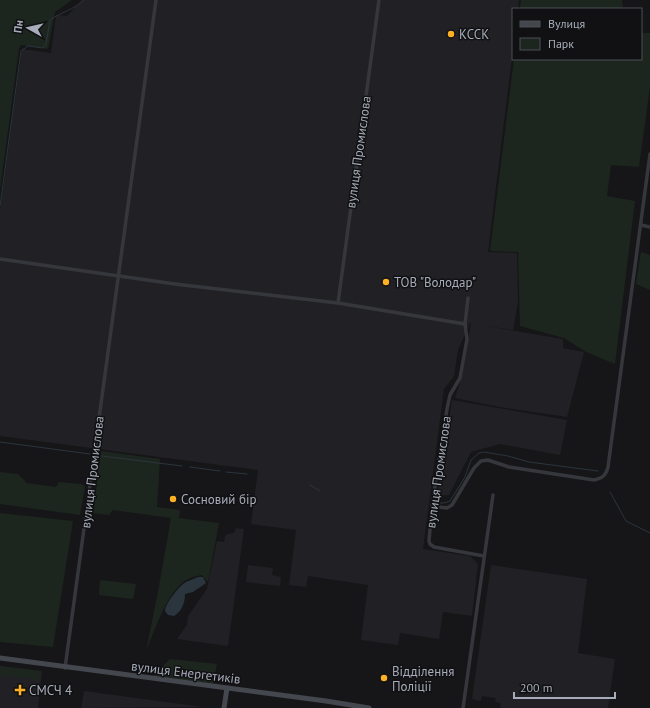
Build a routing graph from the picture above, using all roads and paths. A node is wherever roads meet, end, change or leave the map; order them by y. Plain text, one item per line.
1 (156, 0) edge
2 (379, 0) edge
3 (650, 154) edge
4 (641, 225) junction
5 (650, 227) edge
6 (0, 259) edge
7 (118, 275) junction
8 (468, 298) dead end
9 (338, 304) junction
10 (465, 324) junction
11 (493, 495) dead end
12 (432, 506) junction
13 (484, 556) junction
14 (0, 658) edge
15 (66, 668) junction
16 (227, 688) junction
17 (224, 708) edge
18 (369, 708) edge
19 (463, 708) edge

1 - 7 street, вулиця Промислова
2 - 9 street, вулиця Промислова
3 - 4 street
4 - 5 street
4 - 12 street
6 - 7 street
7 - 9 street
7 - 15 street, вулиця Промислова
8 - 10 street, вулиця Промислова
9 - 10 street
10 - 12 street, вулиця Промислова
11 - 13 street
12 - 13 street, вулиця Промислова
13 - 19 street
14 - 15 main road, вулиця Енергетиків
15 - 16 main road, вулиця Енергетиків
16 - 17 main road
16 - 18 main road, вулиця Енергетиків

